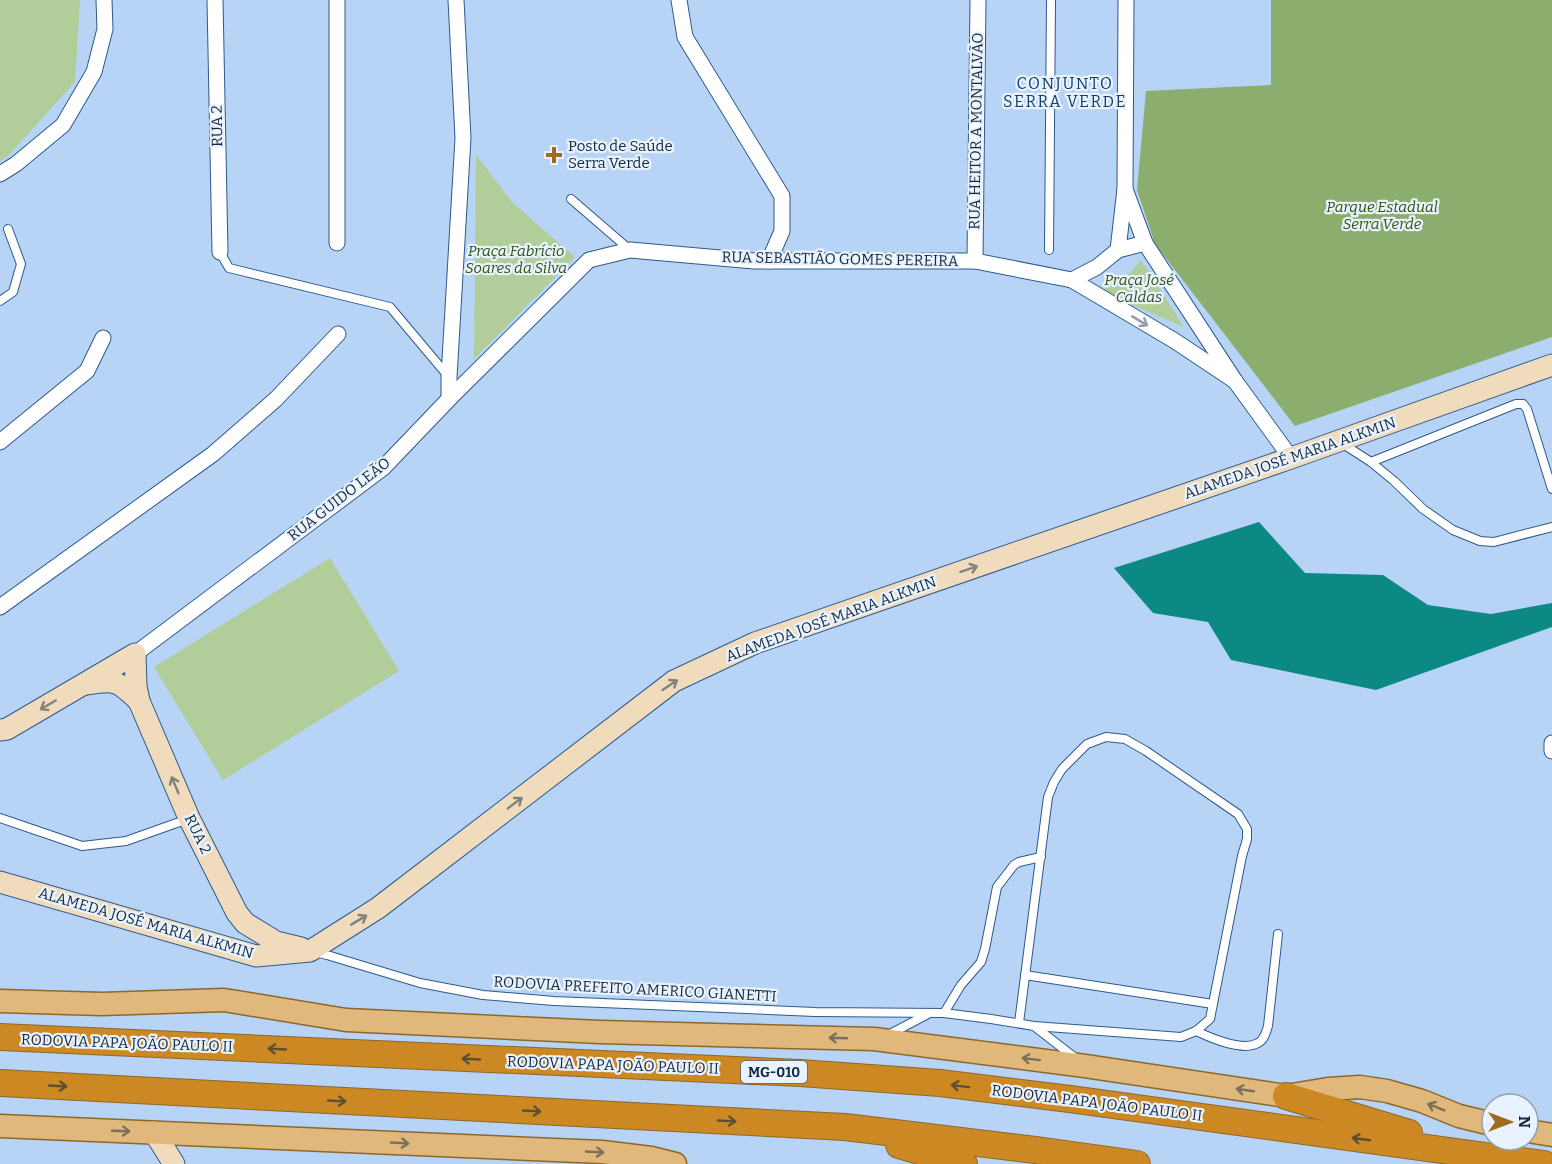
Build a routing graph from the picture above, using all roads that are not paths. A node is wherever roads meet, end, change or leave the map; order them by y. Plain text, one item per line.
1 (104, 0) edge
2 (214, 0) edge
3 (337, 0) edge
4 (456, 0) edge
5 (679, 0) edge
6 (978, 0) edge
7 (1051, 0) edge
8 (1126, 0) edge
9 (0, 174) edge
10 (1125, 189) junction
11 (571, 199) dead end
12 (8, 229) dead end
13 (337, 243) dead end
14 (1145, 243) junction
15 (630, 250) junction
16 (1049, 250) dead end
17 (1118, 250) junction
18 (220, 252) joint
19 (769, 261) junction
20 (975, 261) junction
21 (1072, 280) junction
22 (0, 302) edge
23 (1199, 325) junction
24 (338, 334) dead end
25 (103, 338) dead end
26 (1175, 341) junction
27 (1552, 366) edge
28 (449, 377) junction
29 (1235, 381) junction
30 (449, 399) junction
31 (1339, 441) junction
32 (0, 442) edge
33 (1291, 458) junction
34 (1371, 462) junction
35 (1552, 489) edge
36 (1552, 527) edge
37 (0, 607) edge
38 (135, 654) junction
39 (83, 685) junction
40 (139, 701) junction
41 (4, 729) edge
42 (1552, 743) edge
43 (1552, 751) edge
44 (0, 818) edge
45 (189, 818) junction
46 (1041, 857) junction
47 (0, 882) edge
48 (237, 913) junction
49 (1278, 934) dead end
50 (197, 940) junction
51 (310, 951) junction
52 (1025, 975) junction
53 (0, 1001) edge
54 (1213, 1004) junction
55 (929, 1013) junction
56 (944, 1013) junction
57 (1019, 1023) junction
58 (1034, 1026) junction
59 (1196, 1031) junction
60 (0, 1037) edge
61 (874, 1040) junction
62 (1084, 1066) junction
63 (0, 1083) edge
64 (1286, 1096) junction
65 (1480, 1121) edge
66 (0, 1126) edge
67 (845, 1127) junction
68 (154, 1132) junction
69 (1487, 1156) junction
70 (174, 1164) edge
71 (675, 1164) edge
72 (964, 1164) edge
73 (1137, 1164) edge
74 (1544, 1164) edge

1 - 9 street
2 - 18 street, RUA 2
3 - 13 street
4 - 28 street
5 - 19 street
6 - 20 street, RUA HEITOR A MONTALVÃO
7 - 16 lane
8 - 10 street
10 - 14 street
10 - 17 street
11 - 15 lane
12 - 22 lane
14 - 17 street
14 - 23 street
15 - 19 street, RUA SEBASTIÃO GOMES PEREIRA
15 - 30 street, RUA SEBASTIÃO GOMES PEREIRA
17 - 21 street
18 - 28 lane
19 - 20 street, RUA SEBASTIÃO GOMES PEREIRA
20 - 21 street, RUA SEBASTIÃO GOMES PEREIRA
21 -> 26 street
23 - 26 street
23 - 29 street
24 - 37 street
25 - 32 street
26 - 29 street
27 - 31 street, ALAMEDA JOSÉ MARIA ALKMIN
28 - 30 street
29 - 33 street
30 - 38 street, RUA GUIDO LEÃO
31 - 33 street, ALAMEDA JOSÉ MARIA ALKMIN
31 - 34 lane
51 -> 33 street, ALAMEDA JOSÉ MARIA ALKMIN
34 - 35 lane
34 - 36 lane
38 - 39 street, RUA GUIDO LEÃO
38 - 40 street, RUA 2
39 - 40 street, RUA 2
39 -> 41 street, RUA GUIDO LEÃO
45 -> 40 street, RUA 2
42 - 43 street
44 - 45 lane
45 - 48 street, RUA 2
46 - 52 lane
46 - 54 lane
46 - 56 lane
47 - 50 street, ALAMEDA JOSÉ MARIA ALKMIN
48 - 50 street
48 - 51 street
49 - 59 lane
50 - 51 street, ALAMEDA JOSÉ MARIA ALKMIN
51 - 55 lane, RODOVIA PREFEITO AMERICO GIANETTI
52 - 54 lane
52 - 57 lane
61 -> 53 main road
54 - 59 lane
55 - 56 lane, RODOVIA PREFEITO AMERICO GIANETTI
55 - 61 lane
56 - 57 lane, RODOVIA PREFEITO AMERICO GIANETTI
57 - 58 lane, RODOVIA PREFEITO AMERICO GIANETTI
58 - 59 lane, RODOVIA PREFEITO AMERICO GIANETTI
58 - 62 lane
69 -> 60 highway, RODOVIA PAPA JOÃO PAULO II / MG-010
62 -> 61 main road
64 -> 62 main road
63 -> 67 highway
65 -> 64 main road
64 - 69 highway
66 -> 68 main road
67 - 72 highway
67 - 73 highway
68 - 70 street
68 -> 71 main road
69 - 74 highway, RODOVIA PAPA JOÃO PAULO II / MG-010

